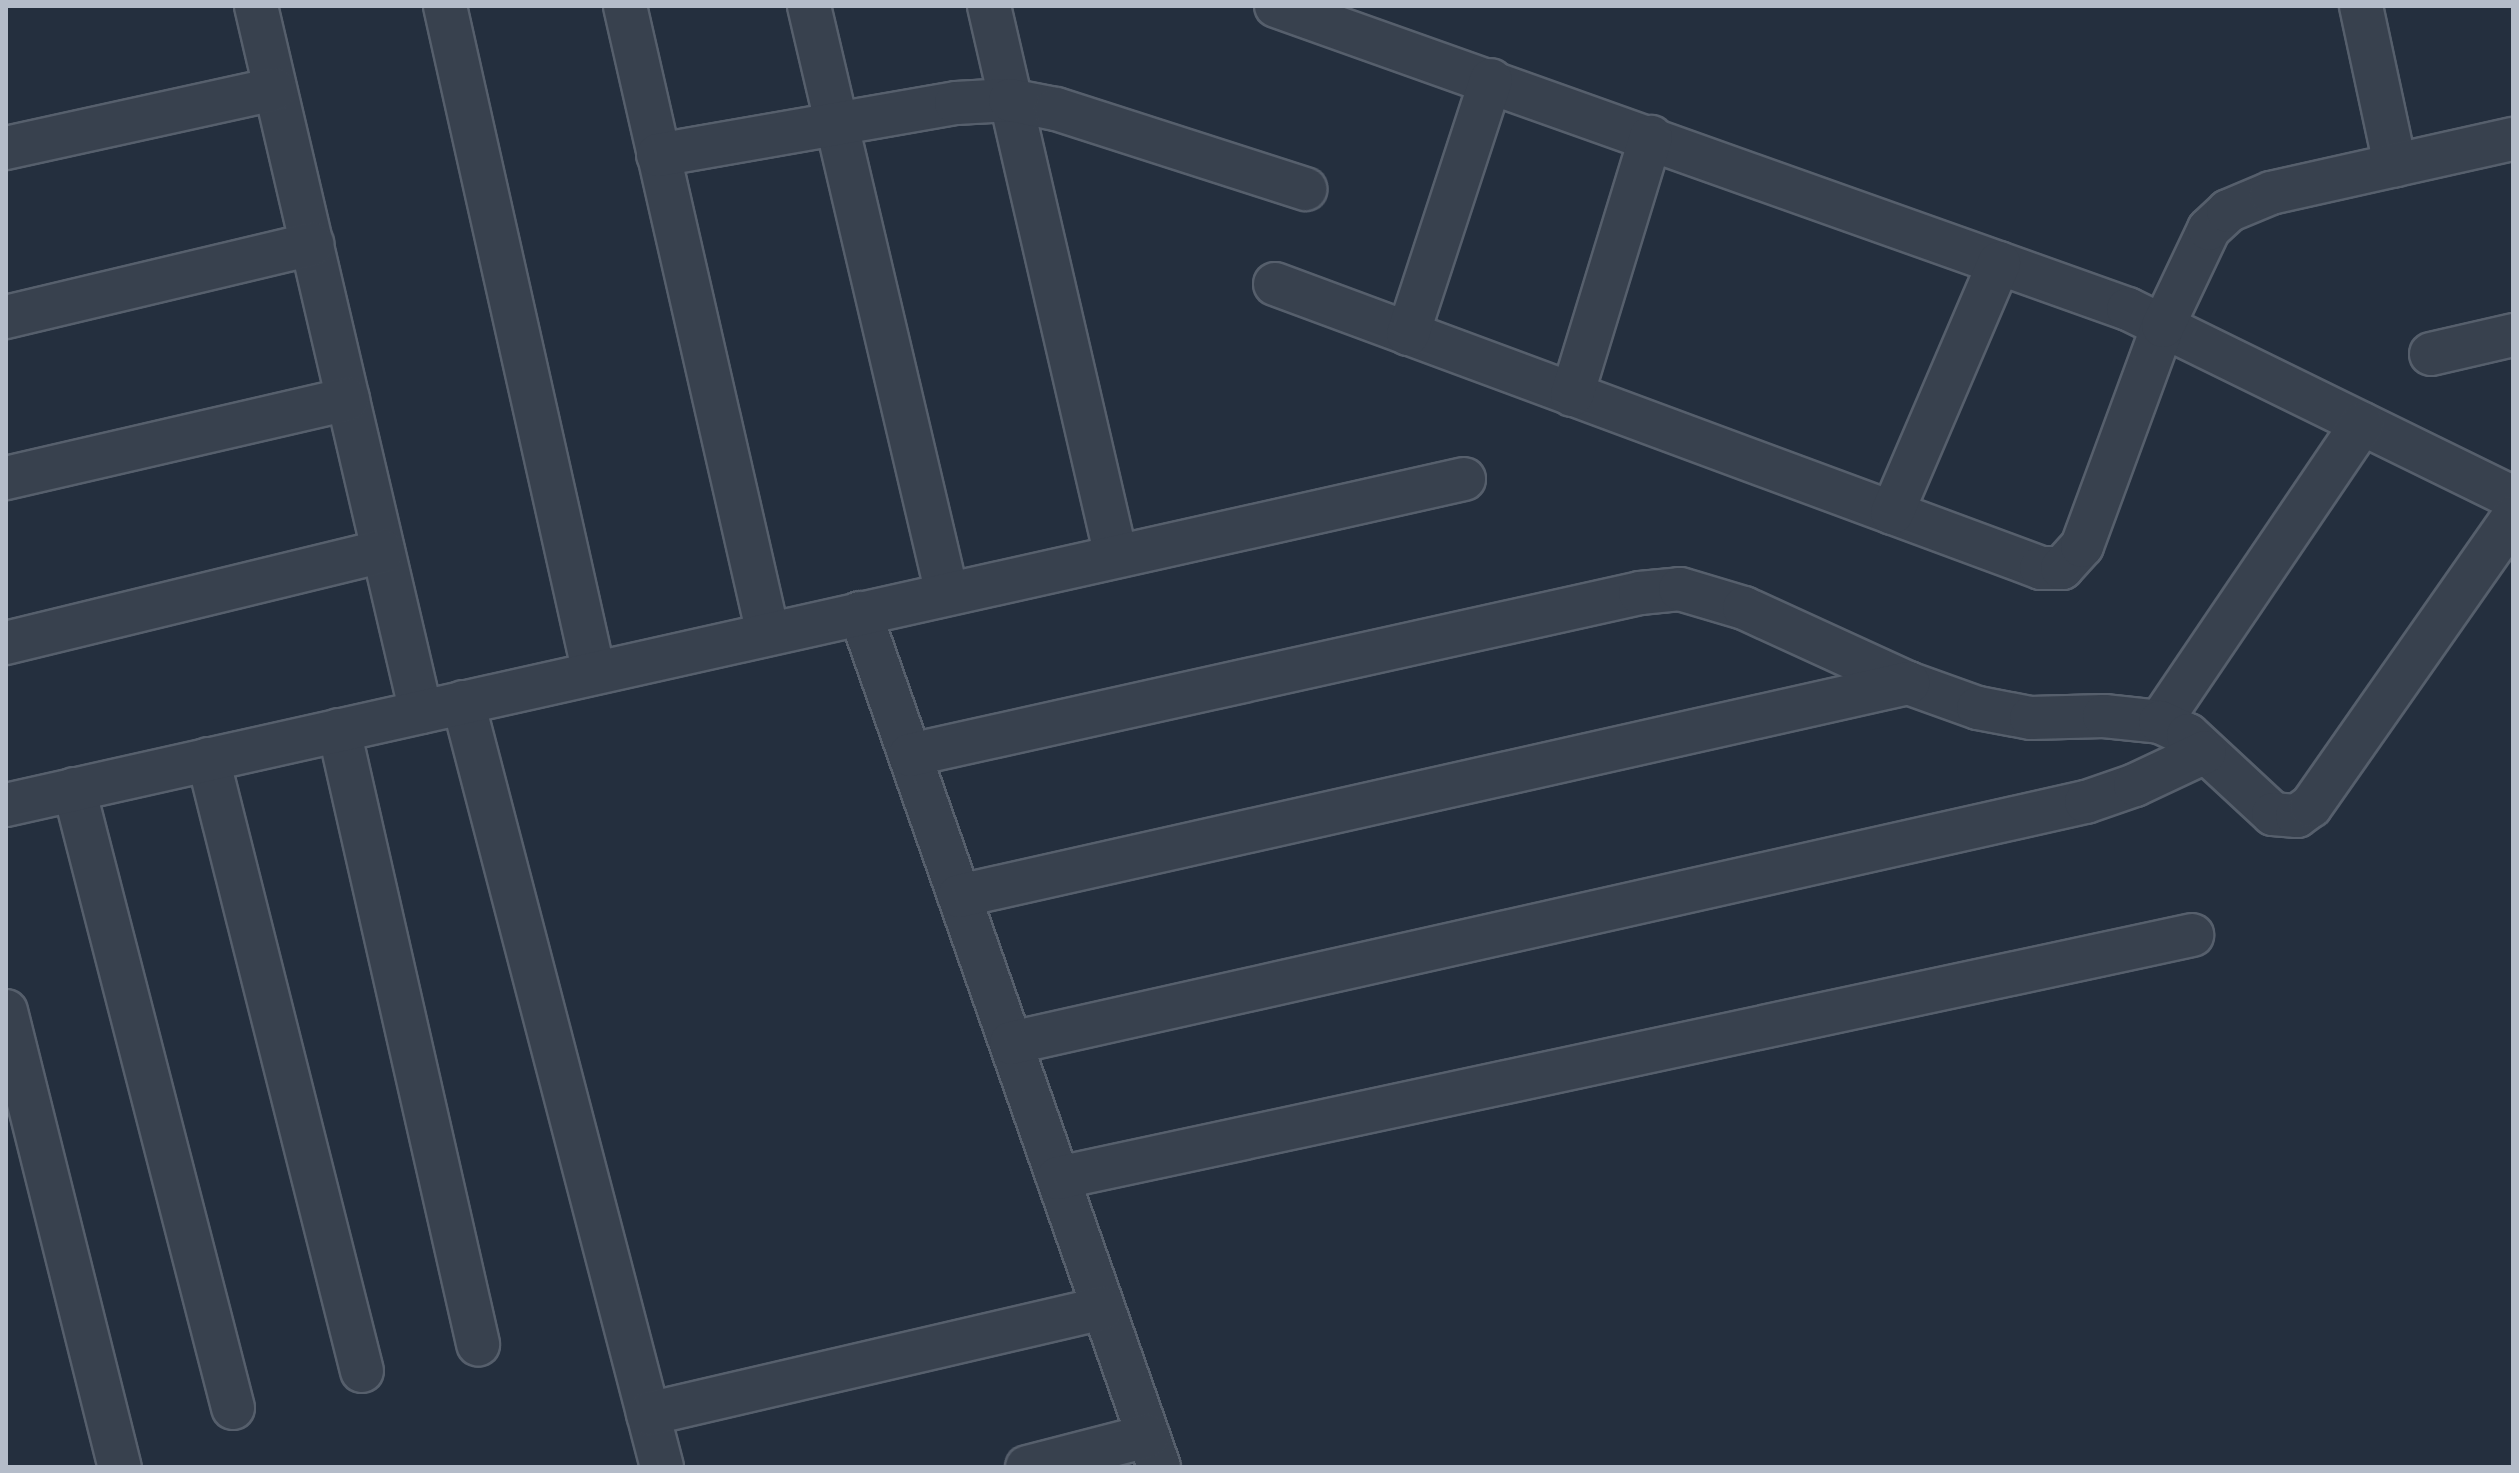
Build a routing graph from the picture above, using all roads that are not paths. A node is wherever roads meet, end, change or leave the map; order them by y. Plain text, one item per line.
1 (256, 6) edge
2 (445, 6) edge
3 (625, 6) edge
4 (809, 6) edge
5 (989, 6) edge
6 (1276, 6) edge
7 (2361, 6) edge
8 (1491, 80) junction
9 (275, 89) junction
10 (1010, 100) junction
11 (836, 125) junction
12 (1651, 137) junction
13 (2513, 139) edge
14 (6, 148) edge
15 (658, 155) junction
16 (2395, 165) junction
17 (1305, 189) dead end
18 (312, 244) junction
19 (1999, 263) junction
20 (1275, 284) dead end
21 (6, 317) edge
22 (2163, 326) junction
23 (1408, 334) junction
24 (2513, 335) edge
25 (2431, 354) dead end
26 (1572, 395) junction
27 (348, 399) junction
28 (2362, 424) junction
29 (6, 478) edge
30 (1464, 479) dead end
31 (2513, 498) edge
32 (1892, 513) junction
33 (2513, 517) edge
34 (383, 551) junction
35 (1116, 556) junction
36 (947, 594) junction
37 (860, 613) junction
38 (768, 634) junction
39 (6, 643) edge
40 (594, 673) junction
41 (1908, 683) junction
42 (463, 702) junction
43 (421, 712) junction
44 (2160, 722) junction
45 (339, 730) junction
46 (2205, 752) junction
47 (910, 755) junction
48 (208, 759) junction
49 (74, 789) junction
50 (6, 805) edge
51 (959, 896) junction
52 (2192, 935) dead end
53 (6, 1011) edge
54 (1011, 1043) junction
55 (1058, 1178) junction
56 (1103, 1308) junction
57 (478, 1344) dead end
58 (362, 1371) dead end
59 (233, 1408) dead end
60 (648, 1414) junction
61 (1153, 1452) edge
62 (120, 1467) edge
63 (662, 1467) edge
64 (1027, 1467) edge

1 - 9 street
2 - 40 street
3 - 15 street
4 - 11 street
5 - 10 street
6 - 8 street
7 - 16 street
8 - 12 street
8 - 23 street
9 - 14 street
9 - 18 street
10 - 11 street
10 - 17 street
10 - 35 street
11 - 15 street
11 - 36 street
12 - 19 street
12 - 26 street
13 - 16 street
15 - 38 street
16 - 22 street
18 - 21 street
18 - 27 street
19 - 22 street
19 - 32 street
20 - 23 street
22 - 28 street
22 - 32 street
23 - 26 street
24 - 25 street
26 - 32 street
27 - 29 street
27 - 34 street
28 - 31 street
28 - 44 street
30 - 35 street
33 - 46 street
34 - 39 street
34 - 43 street
35 - 36 street
36 - 37 street
37 - 38 street
37 - 47 street
38 - 40 street
40 - 42 street
41 - 44 street
41 - 47 street
41 - 51 street
42 - 43 street
42 - 60 street
43 - 45 street
44 - 46 street
45 - 48 street
45 - 57 street
46 - 54 street
47 - 51 street
48 - 49 street
48 - 58 street
49 - 50 street
49 - 59 street
51 - 54 street
52 - 55 street
53 - 62 street
54 - 55 street
55 - 56 street
56 - 60 street
56 - 61 street
60 - 63 street
61 - 64 street

